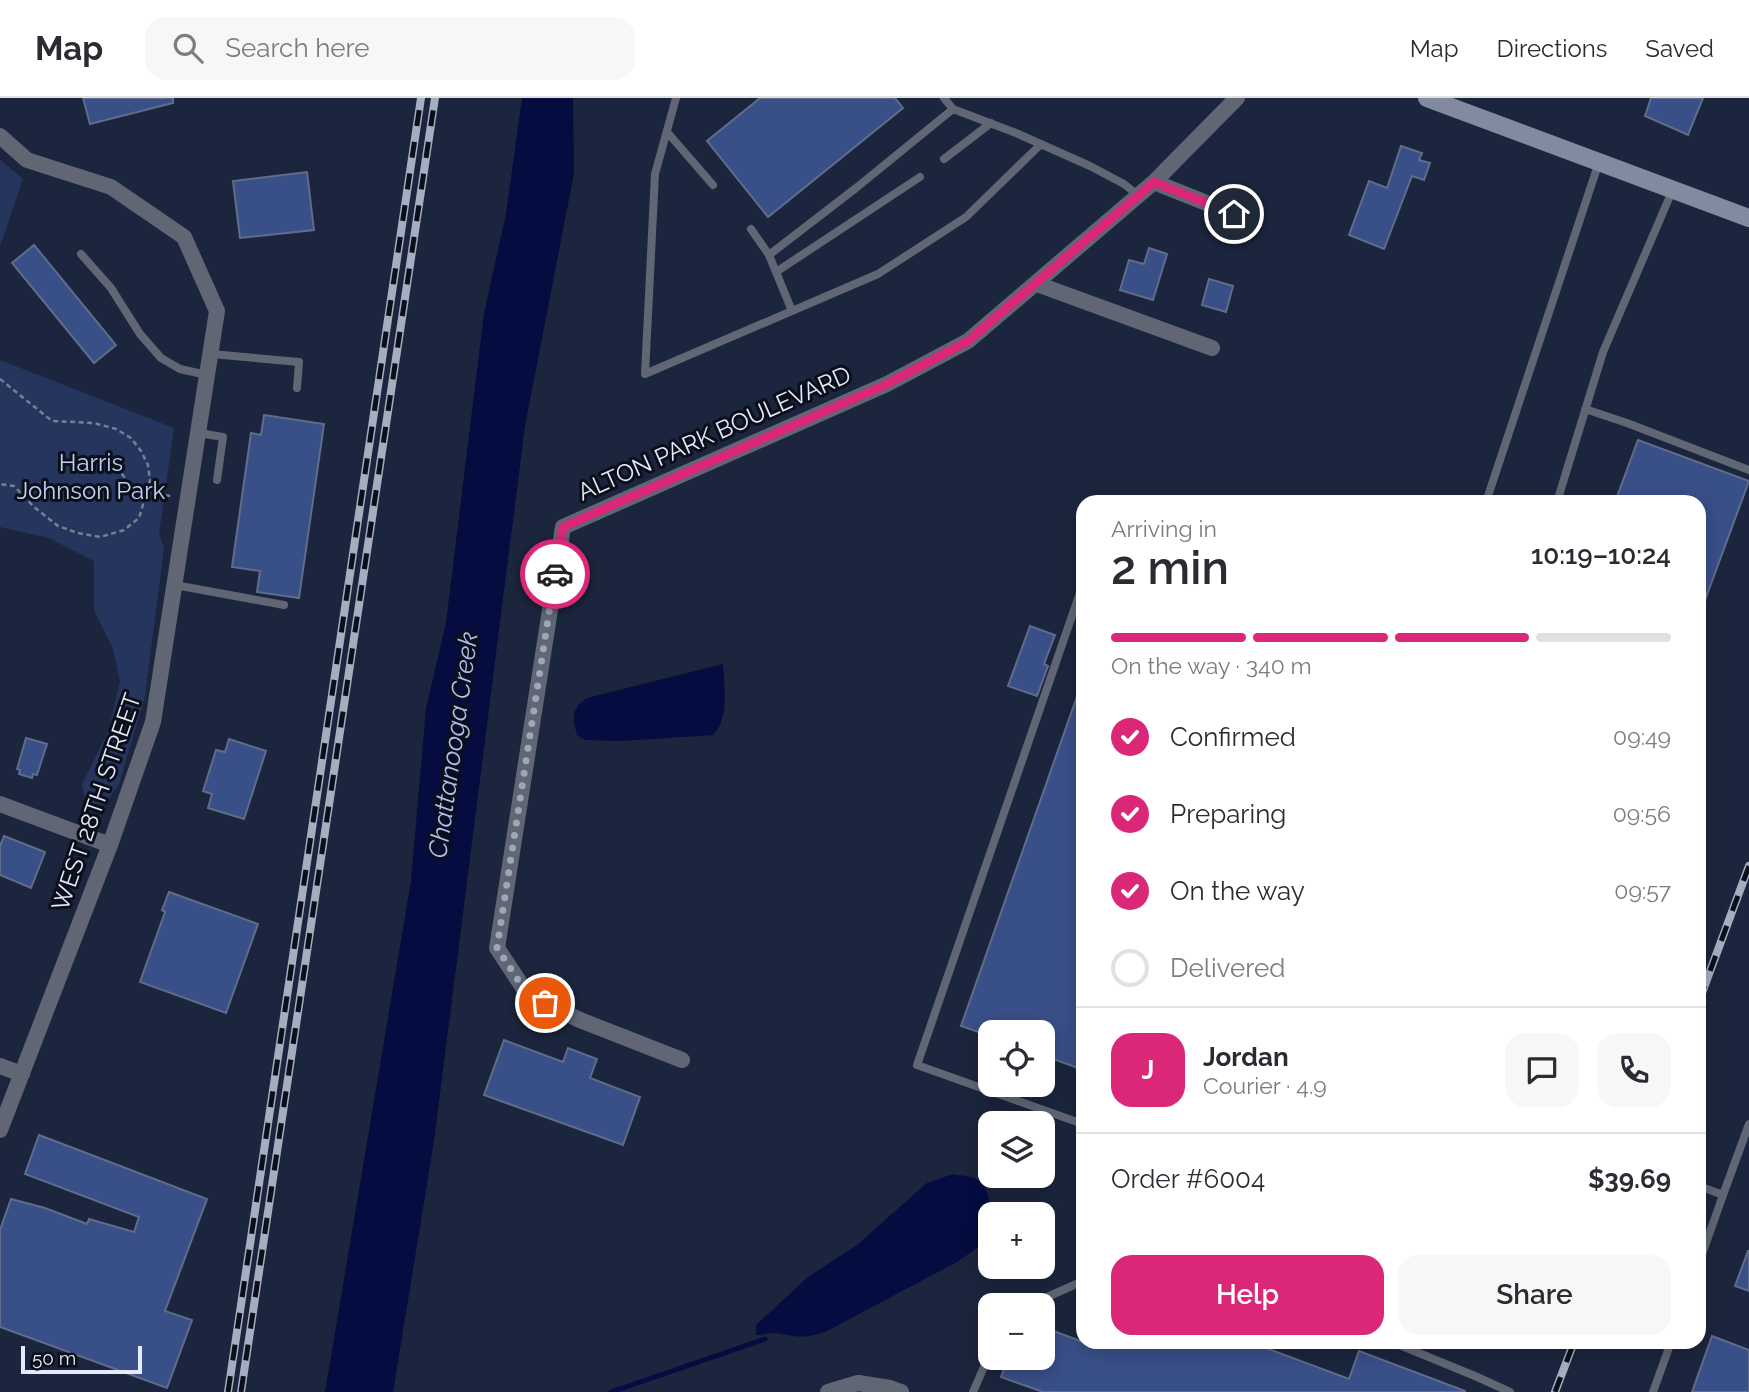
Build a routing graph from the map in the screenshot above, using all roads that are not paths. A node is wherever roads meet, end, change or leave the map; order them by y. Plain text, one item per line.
1 (676, 98) edge
2 (944, 98) edge
3 (1237, 98) edge
4 (1427, 98) edge
5 (953, 109) junction
6 (991, 123) junction
7 (667, 132) junction
8 (0, 136) edge
9 (1041, 144) junction
10 (944, 159) dead end
11 (1599, 162) junction
12 (920, 177) dead end
13 (1154, 182) junction
14 (713, 185) dead end
15 (1673, 189) junction
16 (1139, 195) junction
17 (1234, 214) dead end
18 (1749, 217) edge
19 (751, 229) dead end
20 (81, 254) dead end
21 (769, 255) junction
22 (776, 272) junction
23 (1037, 284) junction
24 (792, 311) junction
25 (1212, 348) dead end
26 (211, 354) junction
27 (207, 375) junction
28 (297, 388) dead end
29 (1585, 409) junction
30 (199, 433) junction
31 (1749, 470) edge
32 (217, 480) dead end
33 (1488, 495) edge
34 (1559, 495) edge
35 (175, 585) junction
36 (1076, 604) edge
37 (284, 605) dead end
38 (0, 804) edge
39 (110, 845) junction
40 (682, 1060) dead end
41 (0, 1066) edge
42 (22, 1074) junction
43 (1076, 1122) edge
44 (1749, 1124) edge
45 (0, 1130) edge
46 (1706, 1189) edge
47 (1723, 1195) junction
48 (1706, 1243) edge
49 (1076, 1284) edge
50 (1055, 1294) edge
51 (1409, 1349) edge
52 (1668, 1349) edge
53 (984, 1370) edge
54 (976, 1391) edge
55 (828, 1392) edge
56 (901, 1392) edge
57 (1510, 1392) edge
58 (1653, 1392) edge

1 - 7 lane
2 - 5 lane
3 - 13 street, ALTON PARK BOULEVARD
4 - 11 main road
5 - 6 lane
5 - 21 lane
6 - 9 lane
6 - 10 lane
7 - 14 lane
7 - 24 lane
8 - 26 street, WEST 28TH STREET
9 - 16 lane
9 - 24 lane
11 - 15 main road
11 - 33 lane
12 - 22 lane
13 - 16 street, ALTON PARK BOULEVARD
13 - 17 street
15 - 18 main road
15 - 29 lane
16 - 23 street, ALTON PARK BOULEVARD
19 - 21 lane
20 - 27 lane
21 - 22 lane
22 - 24 lane
23 - 25 street
23 - 40 street, ALTON PARK BOULEVARD
26 - 27 street, WEST 28TH STREET
26 - 28 lane
27 - 30 street, WEST 28TH STREET
29 - 31 lane
29 - 34 lane
30 - 32 lane
30 - 35 street, WEST 28TH STREET
35 - 37 lane
35 - 39 street, WEST 28TH STREET
36 - 43 lane
38 - 39 street
39 - 42 street, WEST 28TH STREET
41 - 42 street
42 - 45 street, WEST 28TH STREET
44 - 47 lane
46 - 47 lane
47 - 48 lane
49 - 50 lane
51 - 57 lane
52 - 58 lane
53 - 54 lane
55 - 56 street

